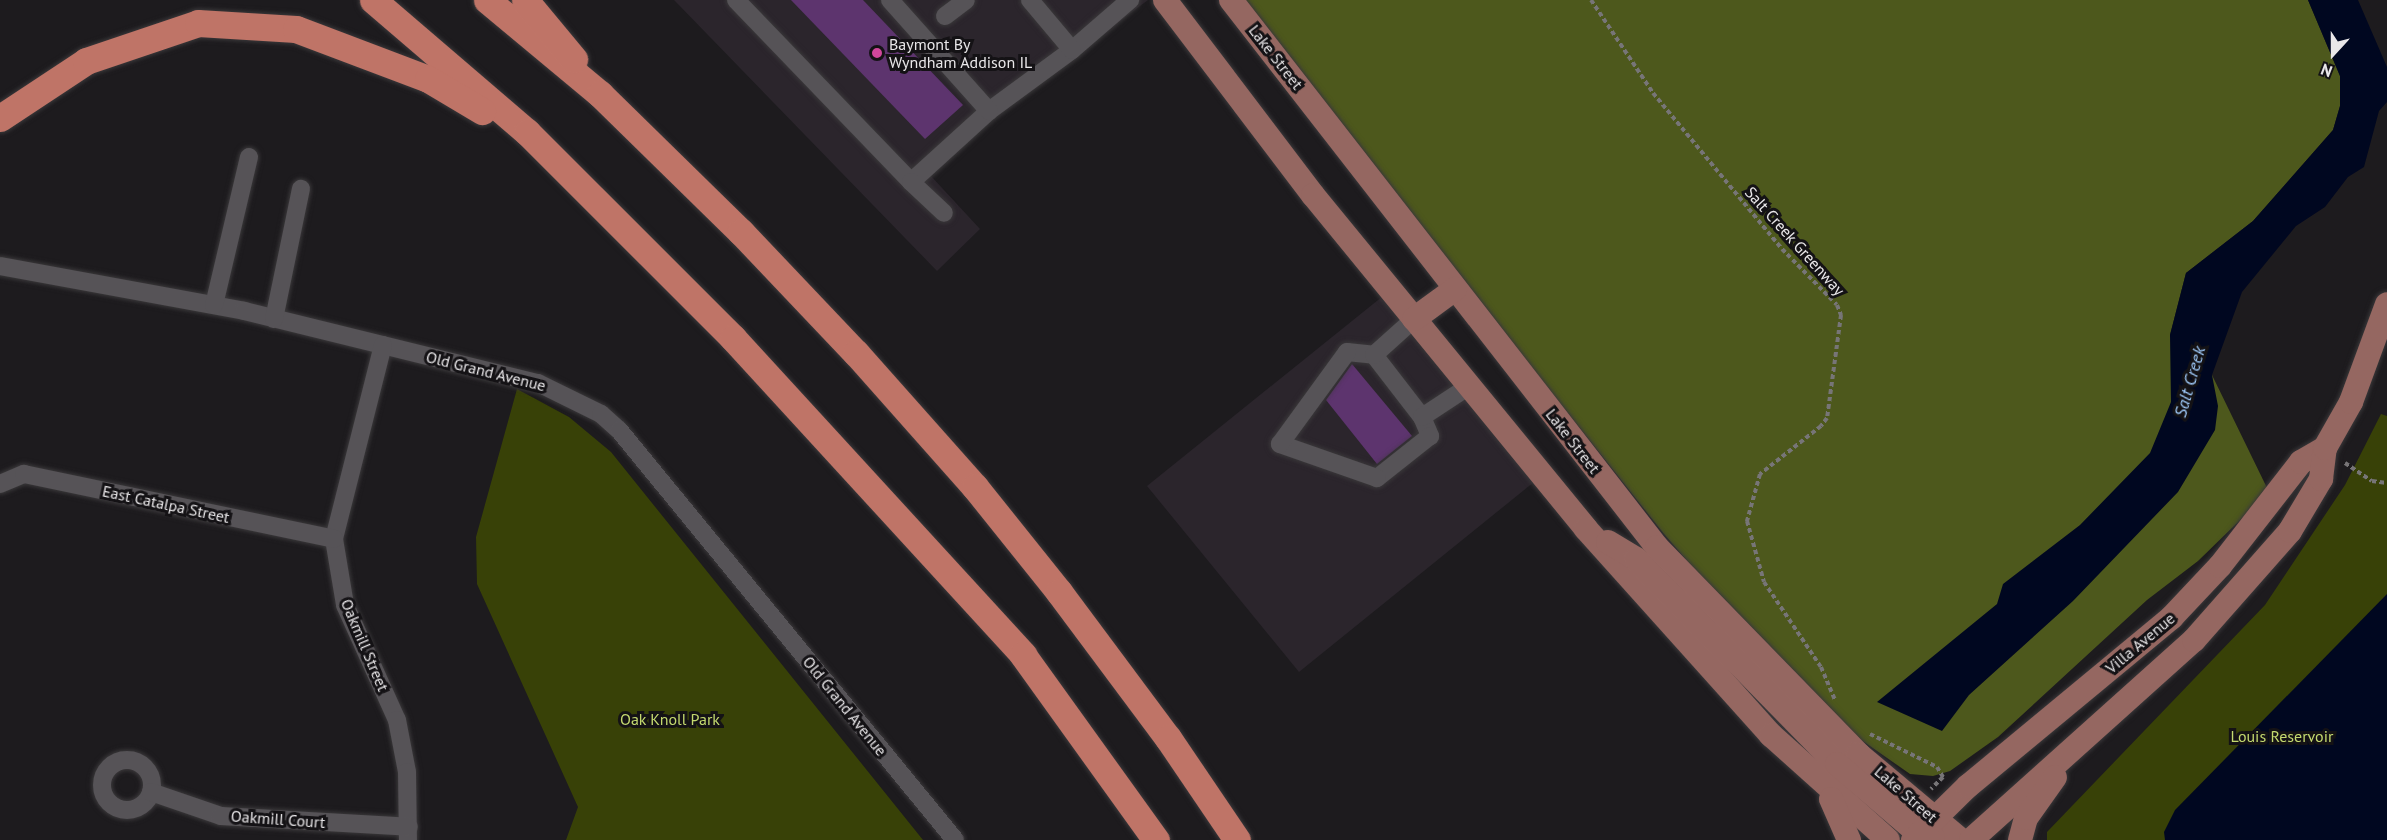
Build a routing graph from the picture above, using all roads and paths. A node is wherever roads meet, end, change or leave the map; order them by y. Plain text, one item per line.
1 (373, 0) edge
2 (487, 0) edge
3 (525, 0) edge
4 (736, 0) edge
5 (890, 0) edge
6 (966, 0) edge
7 (1030, 0) edge
8 (1130, 0) edge
9 (1165, 0) edge
10 (1231, 0) edge
11 (1591, 0) edge
12 (945, 16) dead end
13 (1072, 50) junction
14 (600, 94) junction
15 (989, 111) junction
16 (0, 118) edge
17 (541, 147) junction
18 (249, 157) dead end
19 (911, 182) junction
20 (301, 189) dead end
21 (944, 213) dead end
22 (0, 266) edge
23 (1455, 289) junction
24 (2387, 304) edge
25 (214, 305) junction
26 (274, 319) junction
27 (1414, 319) junction
28 (383, 345) junction
29 (1374, 355) junction
30 (1469, 386) junction
31 (1422, 417) junction
32 (2325, 448) junction
33 (2387, 483) edge
34 (0, 484) edge
35 (1586, 529) junction
36 (334, 539) junction
37 (1837, 704) dead end
38 (1864, 730) dead end
39 (2069, 755) junction
40 (1942, 777) dead end
41 (1822, 784) junction
42 (151, 792) dead end
43 (1922, 831) edge
44 (409, 834) edge
45 (955, 840) edge
46 (1156, 840) edge
47 (1237, 840) edge
48 (1850, 840) edge
49 (1888, 840) edge
50 (1947, 840) edge
51 (1961, 840) edge
52 (1971, 840) edge
53 (2020, 840) edge

1 - 17 highway
2 - 14 highway
3 - 14 highway
4 - 19 street
5 - 15 street
6 - 12 street
7 - 13 street
8 - 13 street
9 - 27 main road
10 - 23 main road, Lake Street
11 - 37 path, Salt Creek Greenway
13 - 15 street
14 - 47 highway
15 - 19 street
16 - 17 highway
17 - 46 highway
18 - 25 street
19 - 21 street
20 - 26 street
22 - 25 street, Old Grand Avenue
23 - 27 main road
23 - 43 main road, Lake Street
24 - 32 main road, Villa Avenue
25 - 26 street, Old Grand Avenue
26 - 28 street, Old Grand Avenue
27 - 29 street
27 - 30 main road
28 - 36 street, Oakmill Street
28 - 45 street, Old Grand Avenue
29 - 31 street
29 - 31 street
30 - 31 street
30 - 35 main road
32 - 33 path
32 - 39 main road, Villa Avenue
32 - 43 main road, Villa Avenue
34 - 36 street, East Catalpa Street
35 - 41 main road
35 - 43 main road
36 - 44 street, Oakmill Street
38 - 40 path
39 - 52 main road, Villa Avenue
39 - 53 main road
41 - 48 main road
41 - 49 main road
42 - 44 street, Oakmill Court
43 - 50 main road
43 - 51 main road, Lake Street

